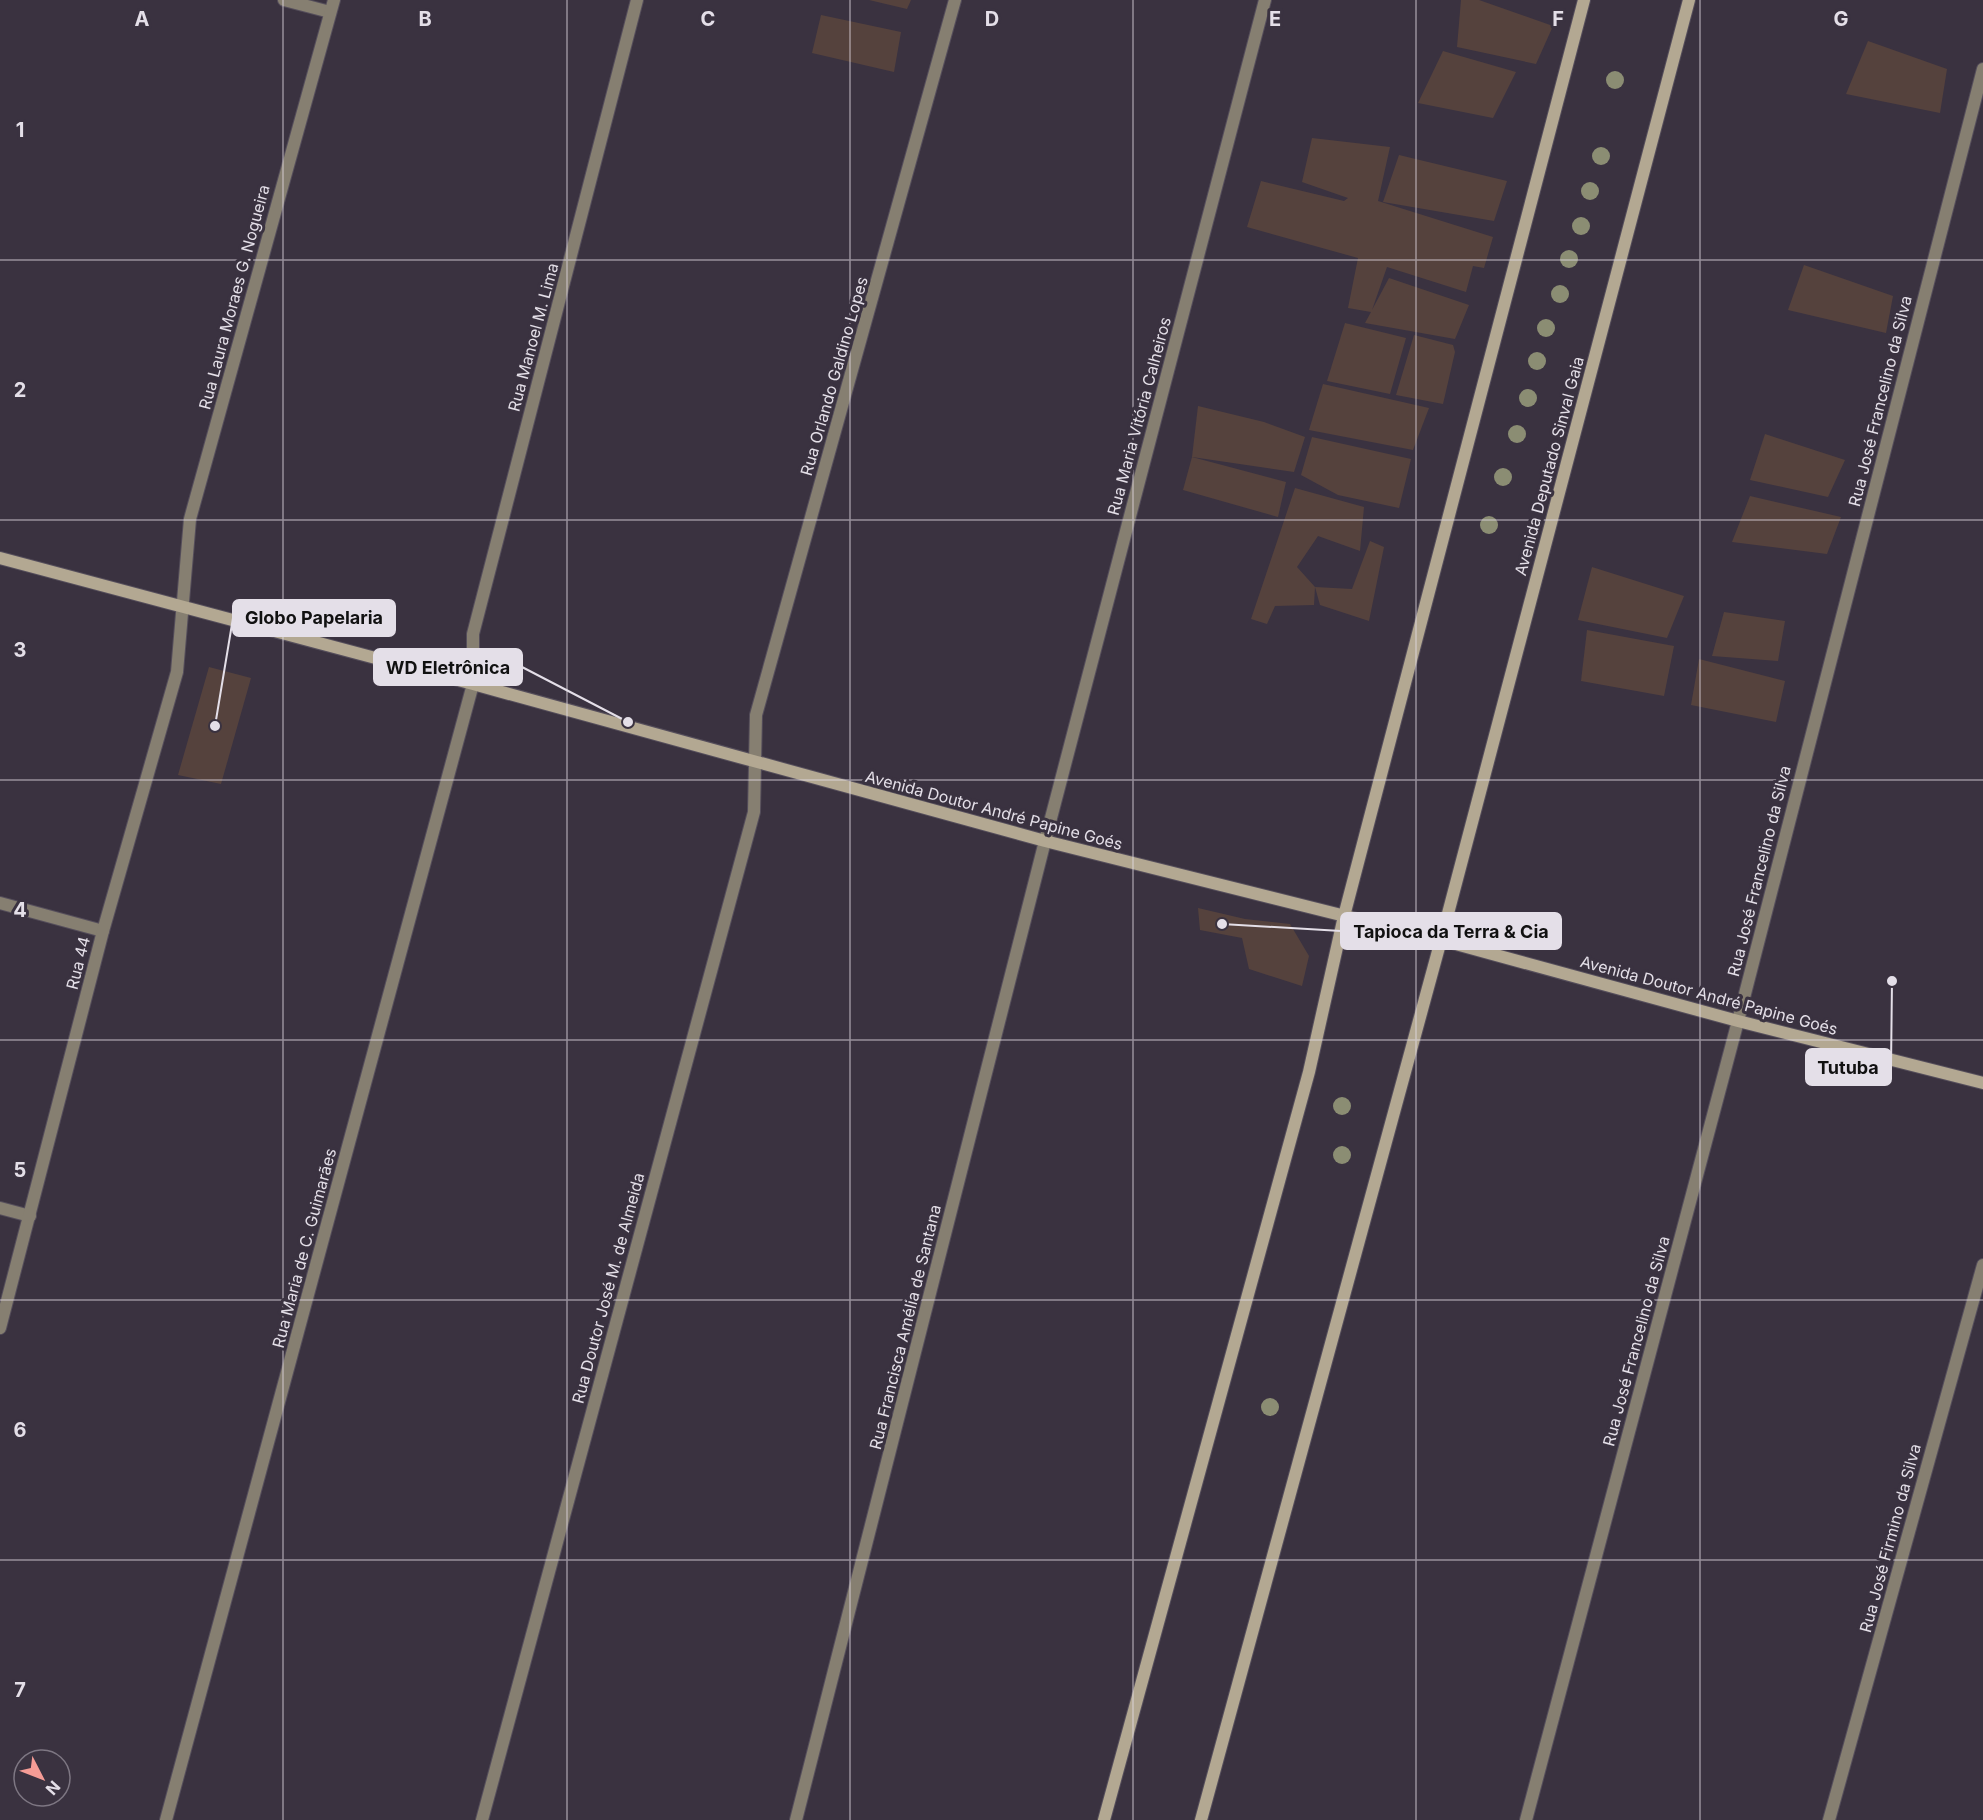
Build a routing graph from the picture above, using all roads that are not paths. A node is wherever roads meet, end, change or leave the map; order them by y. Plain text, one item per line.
1 (284, 0) edge
2 (637, 0) edge
3 (956, 0) edge
4 (1265, 0) edge
5 (1584, 0) edge
6 (1689, 0) edge
7 (332, 6) edge
8 (1983, 69) edge
9 (0, 558) edge
10 (183, 606) junction
11 (473, 684) junction
12 (756, 763) junction
13 (1046, 841) junction
14 (0, 903) edge
15 (1344, 916) junction
16 (103, 931) junction
17 (1441, 940) junction
18 (1737, 1021) junction
19 (1983, 1083) edge
20 (0, 1209) edge
21 (30, 1216) junction
22 (1983, 1265) edge
23 (0, 1328) edge
24 (166, 1820) edge
25 (482, 1820) edge
26 (796, 1820) edge
27 (1104, 1820) edge
28 (1201, 1820) edge
29 (1526, 1820) edge
30 (1829, 1820) edge

1 - 7 street
2 - 11 street, Rua Manoel M. Lima
3 - 12 street, Rua Orlando Galdino Lopes
4 - 13 street, Rua Maria Vitória Calheiros
5 - 15 street
6 - 17 street, Avenida Deputado Sinval Gaia
7 - 10 street, Rua Laura Moraes G. Nogueira
8 - 18 street, Rua José Francelino da Silva
9 - 10 street, Avenida Doutor André Papine Goés
10 - 11 street, Avenida Doutor André Papine Goés
10 - 16 street, Rua 44
11 - 12 street, Avenida Doutor André Papine Goés
11 - 24 street, Rua Maria de C. Guimarães
12 - 13 street, Avenida Doutor André Papine Goés
12 - 25 street, Rua Doutor José M. de Almeida
13 - 15 street, Avenida Doutor André Papine Goés
13 - 26 street, Rua Francisca Amélia de Santana
14 - 16 street
15 - 17 street, Avenida Doutor André Papine Goés
15 - 27 street
16 - 21 street, Rua 44
17 - 18 street, Avenida Doutor André Papine Goés
17 - 28 street, Avenida Deputado Sinval Gaia
18 - 19 street, Avenida Doutor André Papine Goés
18 - 29 street, Rua José Francelino da Silva
20 - 21 street
21 - 23 street, Rua 44
22 - 30 street, Rua José Firmino da Silva

